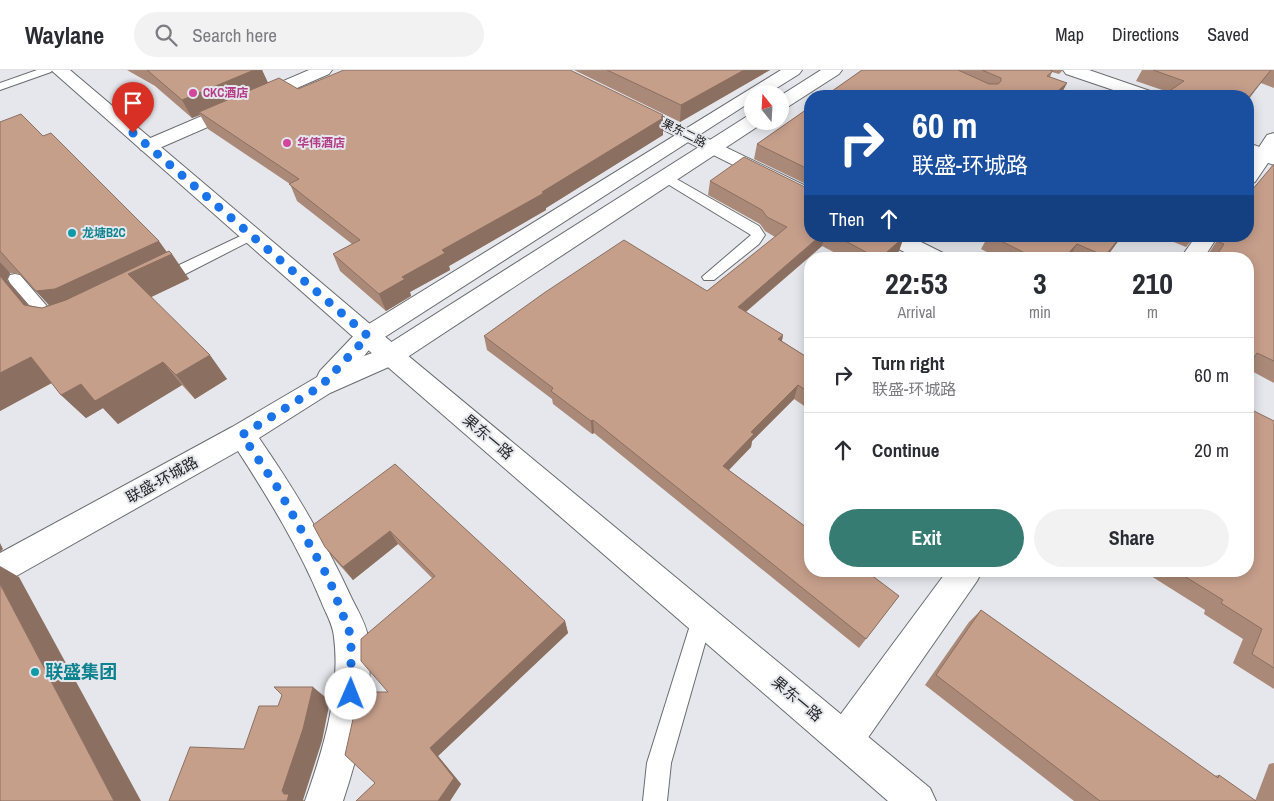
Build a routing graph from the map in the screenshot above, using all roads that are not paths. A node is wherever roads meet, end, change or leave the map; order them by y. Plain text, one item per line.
1 (47, 70) edge
2 (60, 70) edge
3 (323, 70) edge
4 (833, 70) edge
5 (790, 72) edge
6 (1067, 77) edge
7 (811, 84) junction
8 (768, 85) edge
9 (0, 86) edge
10 (1089, 90) edge
11 (1122, 90) edge
12 (789, 98) edge
13 (616, 99) edge
14 (744, 99) edge
15 (744, 127) edge
16 (687, 134) junction
17 (1254, 136) edge
18 (148, 146) junction
19 (712, 147) junction
20 (1268, 147) edge
21 (1254, 169) edge
22 (666, 177) junction
23 (804, 193) edge
24 (566, 211) junction
25 (592, 225) junction
26 (251, 234) junction
27 (903, 242) edge
28 (922, 252) edge
29 (709, 278) dead end
30 (15, 279) edge
31 (144, 288) edge
32 (74, 321) edge
33 (368, 336) junction
34 (391, 355) junction
35 (321, 386) junction
36 (242, 435) junction
37 (0, 569) edge
38 (962, 577) edge
39 (702, 619) junction
40 (845, 740) junction
41 (324, 801) edge
42 (655, 801) edge
43 (918, 801) edge

1 - 9 lane
2 - 18 street, 果东一路
3 - 18 street
4 - 7 street
5 - 7 street
5 - 8 street
6 - 10 street
6 - 11 street
7 - 12 street
13 - 16 street, 果东二路
14 - 16 street
15 - 19 street
16 - 19 street, 果东二路
16 - 24 street
17 - 20 street
18 - 26 street, 果东一路
19 - 22 street
19 - 23 street, 果东二路
20 - 21 street
22 - 25 street
22 - 29 lane
24 - 25 street
24 - 33 street
25 - 34 street
26 - 31 lane
26 - 33 street, 果东一路
27 - 28 street
30 - 32 lane
33 - 34 street, 果东一路
33 - 35 street
34 - 35 street
34 - 39 street, 果东一路
35 - 36 street, 联盛-环城路
36 - 37 street, 联盛-环城路
36 - 41 street
38 - 40 street
39 - 40 street, 果东一路
39 - 42 lane
40 - 43 street, 果东一路

